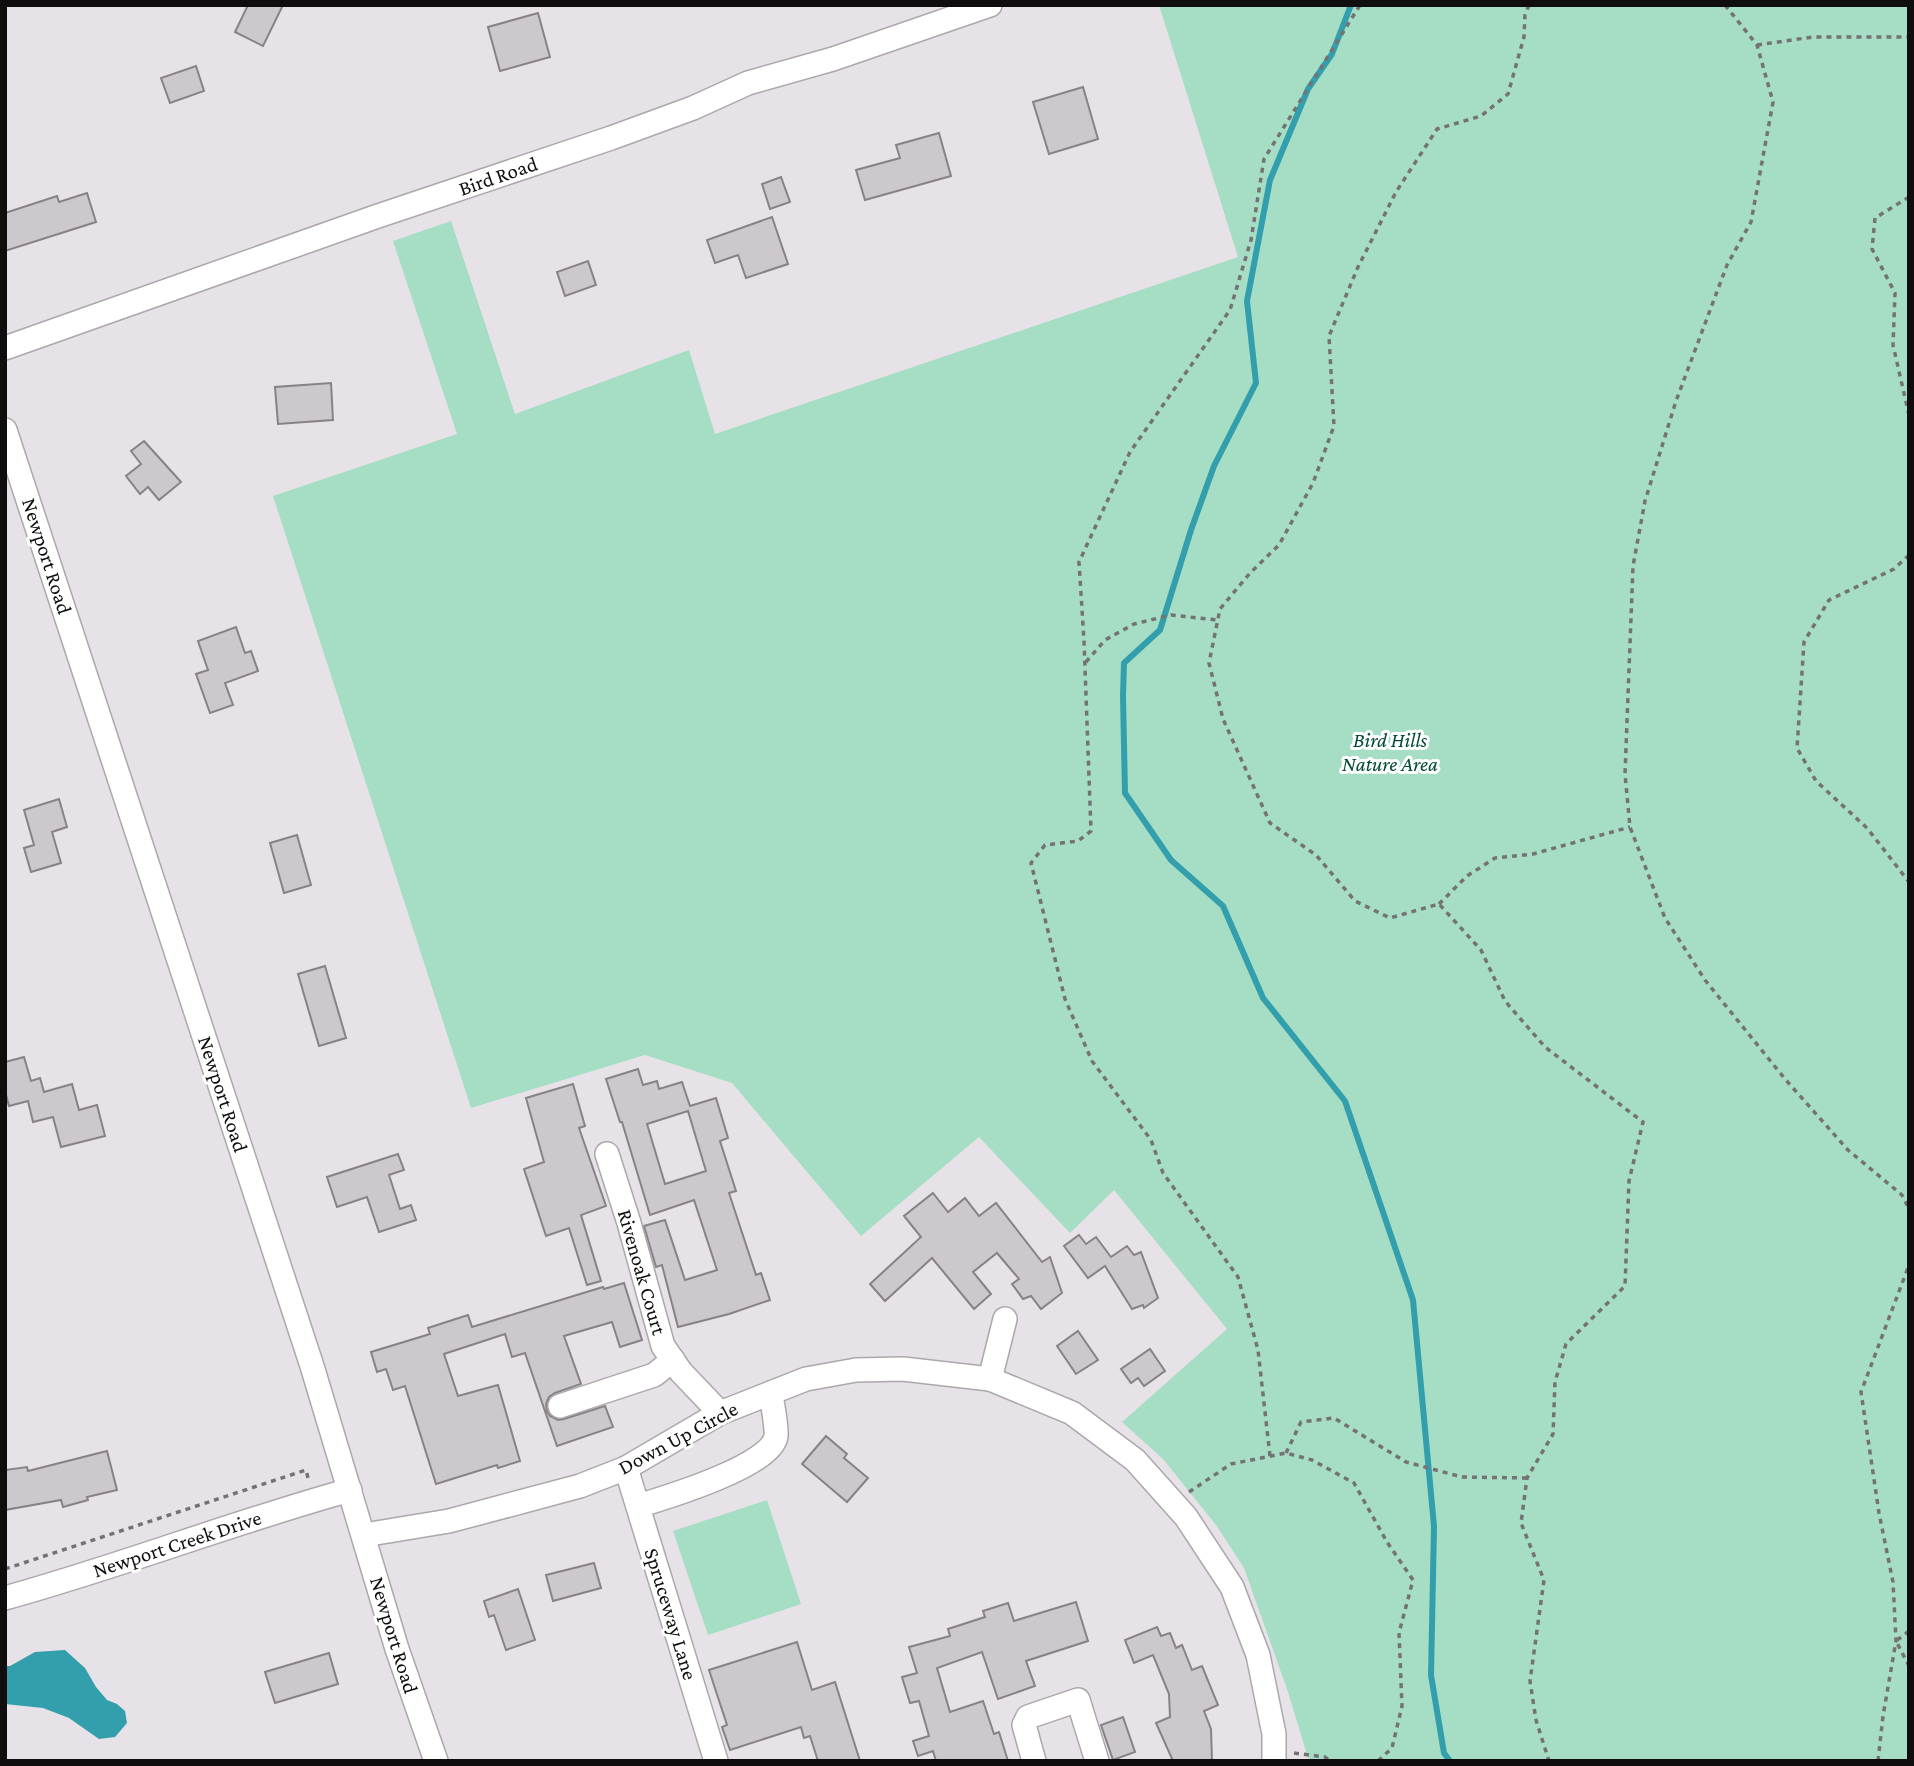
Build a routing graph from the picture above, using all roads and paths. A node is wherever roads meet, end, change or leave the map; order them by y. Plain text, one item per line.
1 (990, 5) edge
2 (1360, 5) edge
3 (1529, 5) edge
4 (1725, 5) edge
5 (1909, 37) edge
6 (1756, 45) junction
7 (1909, 197) edge
8 (5, 348) edge
9 (1909, 415) edge
10 (5, 430) edge
11 (1909, 555) edge
12 (1218, 620) junction
13 (1085, 664) junction
14 (1630, 827) junction
15 (1909, 882) edge
16 (1439, 904) junction
17 (607, 1154) dead end
18 (1909, 1209) edge
19 (1909, 1265) edge
20 (1005, 1319) dead end
21 (673, 1360) junction
22 (990, 1379) junction
23 (771, 1393) junction
24 (560, 1406) dead end
25 (720, 1413) junction
26 (1286, 1453) junction
27 (1270, 1456) junction
28 (626, 1468) junction
29 (1527, 1478) junction
30 (308, 1479) dead end
31 (350, 1490) junction
32 (1173, 1503) junction
33 (638, 1506) junction
34 (364, 1535) junction
35 (5, 1569) edge
36 (5, 1598) edge
37 (1909, 1631) edge
38 (1896, 1641) junction
39 (1909, 1665) edge
40 (1274, 1756) edge
41 (436, 1761) edge
42 (716, 1761) edge
43 (1034, 1761) edge
44 (1097, 1761) edge
45 (1330, 1761) edge
46 (1378, 1761) edge
47 (1549, 1761) edge
48 (1878, 1761) edge

1 - 8 street, Bird Road
2 - 13 path
3 - 12 path
4 - 6 path
5 - 6 path
6 - 14 path
7 - 9 path
10 - 31 street, Newport Road
11 - 15 path
12 - 13 path
12 - 16 path
13 - 27 path
14 - 16 path
14 - 18 path
16 - 29 path
17 - 21 street, Rivenoak Court
19 - 38 path
20 - 22 street
21 - 24 street
21 - 25 street, Rivenoak Court
22 - 23 street, Down Up Circle
22 - 32 street, Down Up Circle
23 - 25 street, Down Up Circle
23 - 33 street
25 - 28 street, Down Up Circle
26 - 27 path
26 - 29 path
26 - 46 path
27 - 32 path
28 - 33 street, Spruceway Lane
28 - 34 street, Down Up Circle
29 - 47 path
30 - 35 path
31 - 34 street, Newport Road
31 - 36 street, Newport Creek Drive
32 - 40 street, Down Up Circle
33 - 42 street, Spruceway Lane
34 - 41 street, Newport Road
37 - 38 path
38 - 39 path
38 - 48 path
40 - 45 path
43 - 44 street

